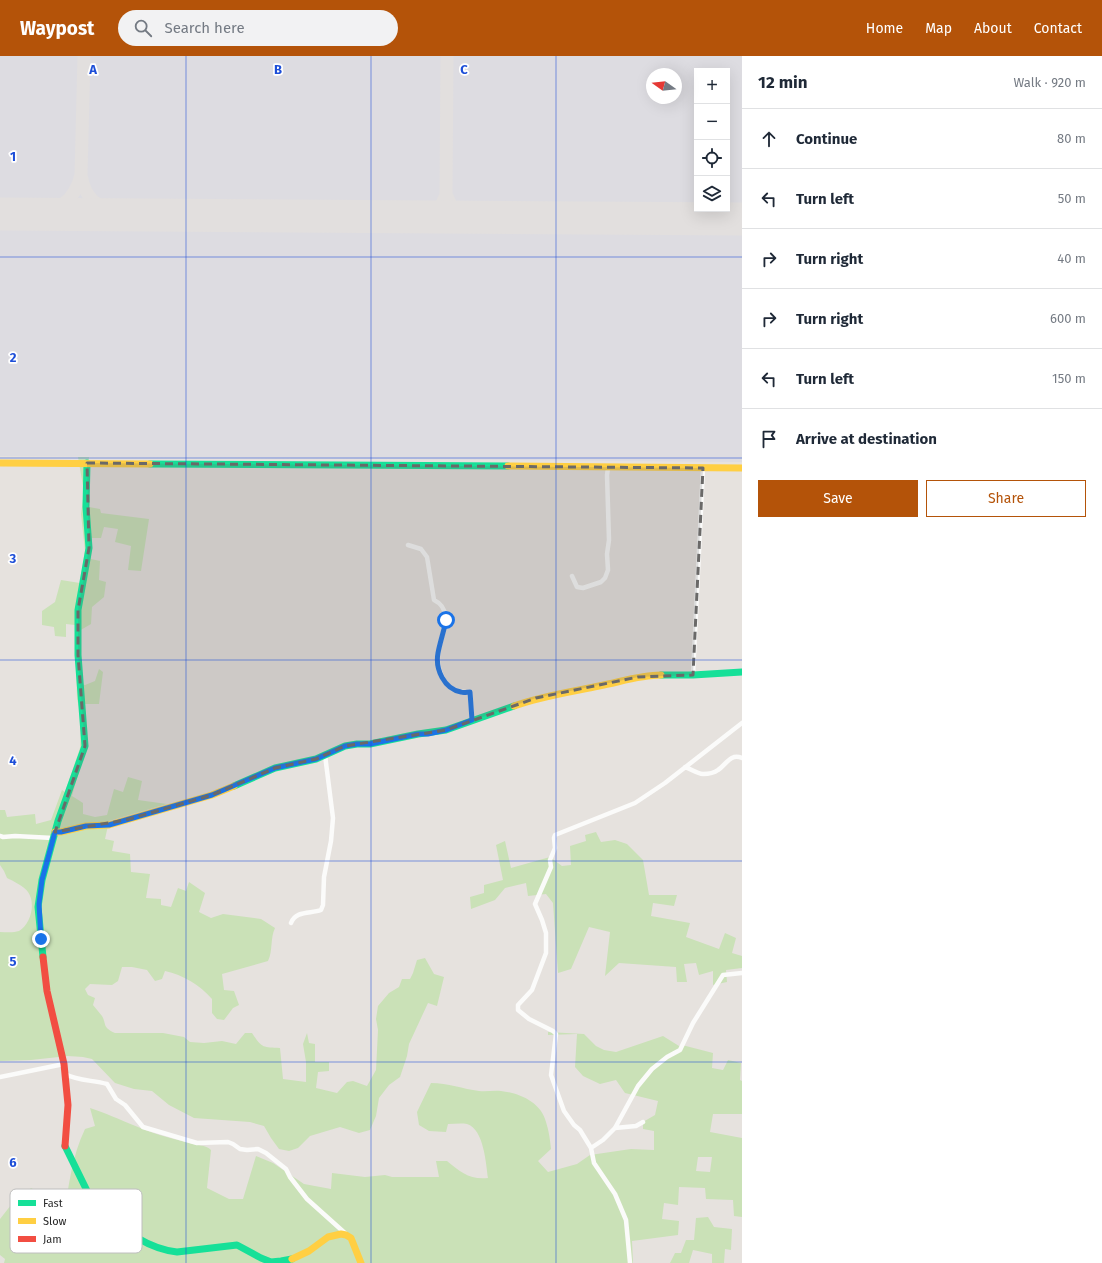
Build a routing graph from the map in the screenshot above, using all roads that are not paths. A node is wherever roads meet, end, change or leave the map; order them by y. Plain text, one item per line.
1 (0, 463) edge
2 (87, 463) junction
3 (608, 468) junction
4 (703, 468) junction
5 (742, 468) edge
6 (408, 545) dead end
7 (572, 576) dead end
8 (742, 672) edge
9 (693, 675) junction
10 (472, 720) junction
11 (742, 723) edge
12 (326, 755) junction
13 (742, 758) edge
14 (685, 767) junction
15 (54, 835) junction
16 (0, 836) edge
17 (291, 923) dead end
18 (742, 973) edge
19 (64, 1064) junction
20 (65, 1074) junction
21 (0, 1077) edge
22 (642, 1122) dead end
23 (615, 1128) junction
24 (591, 1148) junction
25 (86, 1189) edge
26 (349, 1236) junction
27 (142, 1241) edge
28 (361, 1263) edge
29 (630, 1263) edge

1 - 2 street
2 - 3 street
2 - 15 street
3 - 4 street
3 - 7 street
4 - 5 street
4 - 9 street
6 - 10 street
8 - 9 street
9 - 10 street
10 - 12 street
11 - 14 street
12 - 15 street
12 - 17 street
13 - 14 street
14 - 24 street
15 - 16 street
15 - 19 street
18 - 23 street
19 - 20 street
19 - 21 street
20 - 25 street
20 - 26 street
22 - 23 street
23 - 24 street
24 - 29 street
26 - 27 street
26 - 28 street

